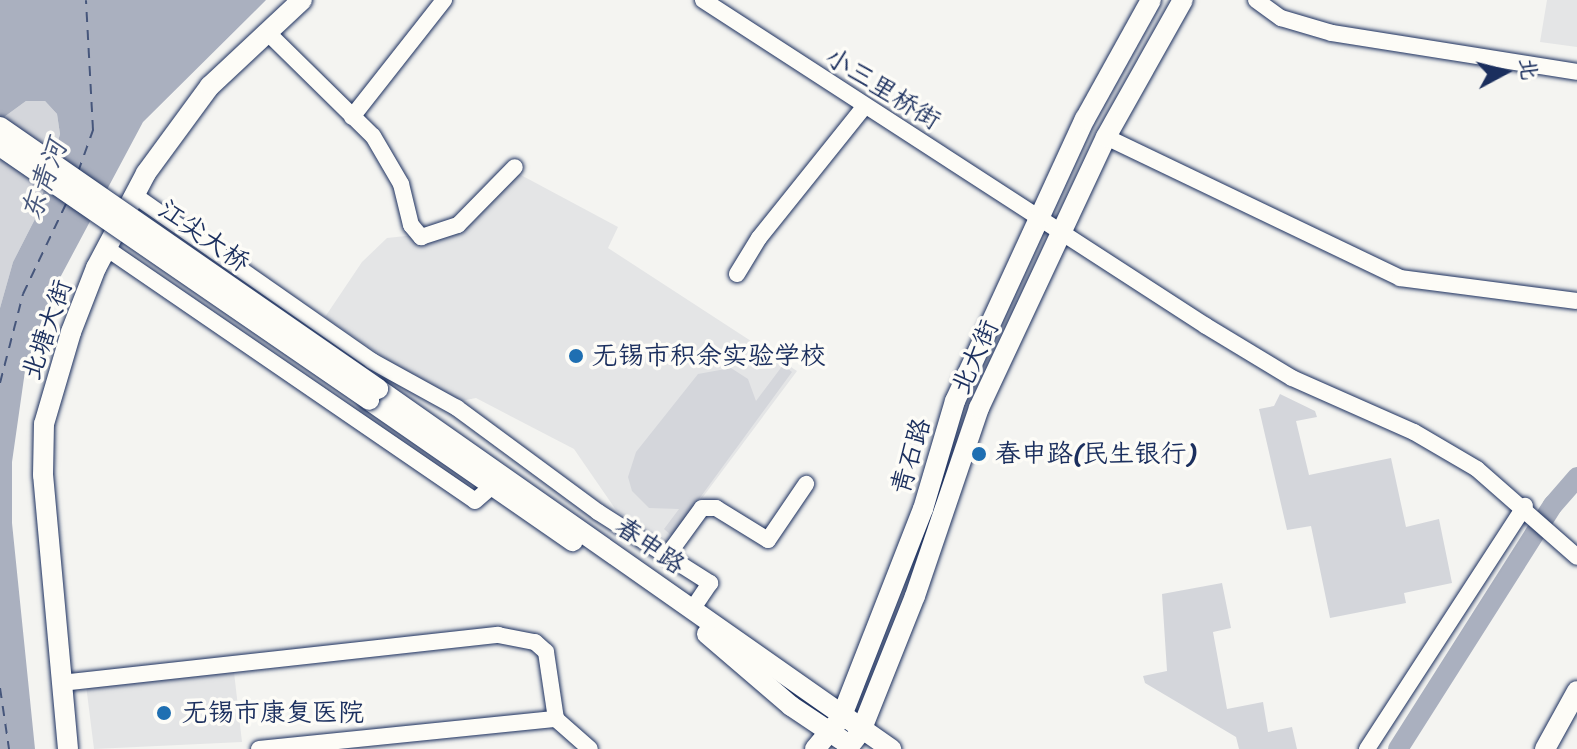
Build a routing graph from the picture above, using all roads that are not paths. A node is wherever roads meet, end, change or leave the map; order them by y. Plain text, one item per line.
1 (302, 0) edge
2 (444, 0) edge
3 (703, 0) edge
4 (1151, 0) edge
5 (1183, 0) edge
6 (1256, 0) edge
7 (267, 32) junction
8 (1577, 72) edge
9 (864, 107) junction
10 (352, 117) junction
11 (0, 127) edge
12 (1106, 137) junction
13 (0, 146) edge
14 (515, 167) dead end
15 (134, 195) junction
16 (1040, 215) junction
17 (1062, 229) junction
18 (106, 248) junction
19 (737, 274) dead end
20 (1577, 301) edge
21 (373, 394) junction
22 (498, 482) junction
23 (806, 484) dead end
24 (1529, 510) junction
25 (667, 556) junction
26 (1577, 557) edge
27 (693, 608) junction
28 (61, 683) junction
29 (1577, 691) edge
30 (556, 719) junction
31 (836, 725) junction
32 (853, 744) edge
33 (68, 749) edge
34 (259, 749) edge
35 (590, 749) edge
36 (815, 749) edge
37 (891, 749) edge
38 (1367, 749) edge
39 (1545, 749) edge

1 - 7 main road, 北塘大街
2 - 10 street
3 - 9 street, 小三里桥街
4 - 16 main road, 青石路
5 - 12 main road, 北大街
6 - 8 street
7 - 10 street
7 - 15 main road, 北塘大街
9 - 16 street, 小三里桥街
9 - 19 street
10 - 14 street
11 - 21 main road, 江尖大桥, bridge
12 - 17 main road, 北大街
12 - 20 street
13 - 21 main road, 江尖大桥, bridge
15 - 18 main road, 北塘大街
15 - 25 street
16 - 17 street, 小三里桥街
16 - 31 main road, 青石路
17 - 24 street, 小三里桥街
17 - 32 main road, 北大街
18 - 22 street
18 - 28 main road, 北塘大街
21 - 22 main road, 春申路
22 - 27 main road, 春申路
22 - 31 main road, 春申路
23 - 25 street
24 - 26 street, 小三里桥街
24 - 38 street
25 - 27 street
27 - 31 main road, 春申路
28 - 30 street
28 - 33 main road, 北塘大街
29 - 39 main road
30 - 34 street
30 - 35 street
31 - 32 main road, 春申路
31 - 36 main road
32 - 37 main road, 春申路

